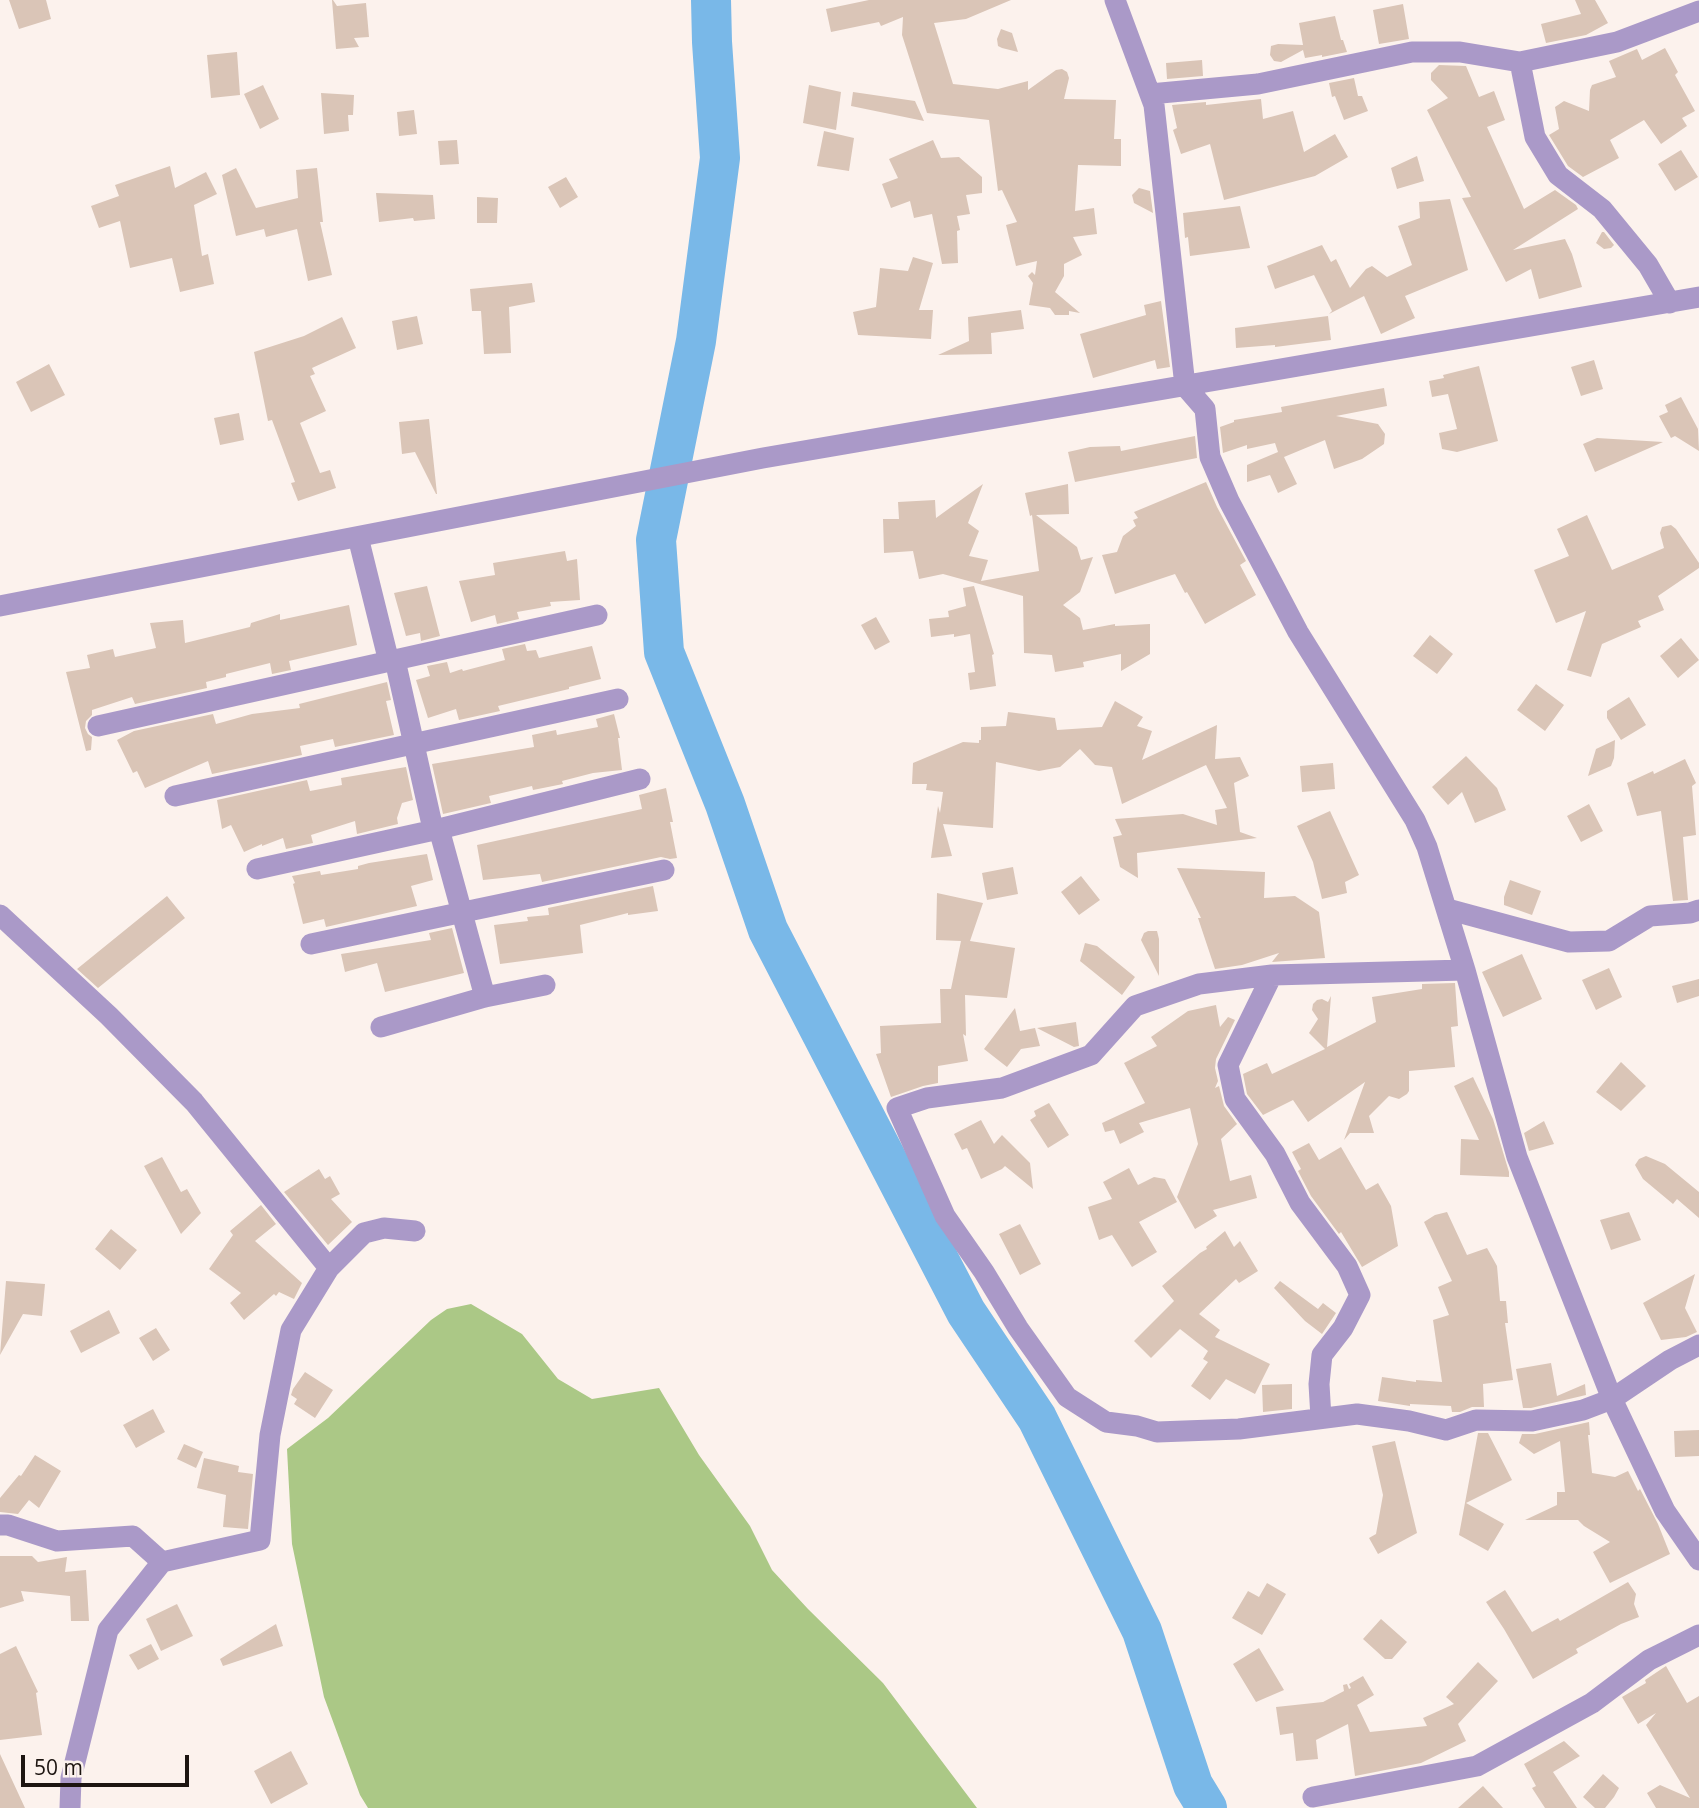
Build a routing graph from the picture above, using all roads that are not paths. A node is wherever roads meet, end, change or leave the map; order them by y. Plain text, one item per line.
1 (1115, 0) edge
2 (1699, 11) edge
3 (1520, 62) junction
4 (1150, 93) junction
5 (1699, 297) edge
6 (1671, 303) junction
7 (1185, 386) junction
8 (358, 537) junction
9 (0, 606) edge
10 (597, 615) dead end
11 (392, 661) junction
12 (618, 699) dead end
13 (98, 726) dead end
14 (414, 745) junction
15 (640, 779) dead end
16 (175, 796) dead end
17 (436, 829) junction
18 (257, 870) dead end
19 (664, 870) dead end
20 (1447, 909) junction
21 (1699, 910) edge
22 (462, 912) junction
23 (0, 915) edge
24 (310, 944) dead end
25 (1465, 970) junction
26 (1272, 975) junction
27 (545, 985) dead end
28 (485, 997) junction
29 (381, 1027) dead end
30 (415, 1231) dead end
31 (329, 1268) junction
32 (1699, 1345) edge
33 (1612, 1399) junction
34 (1321, 1418) junction
35 (0, 1525) edge
36 (1699, 1560) edge
37 (162, 1562) junction
38 (1699, 1635) edge
39 (1313, 1797) dead end
40 (69, 1808) edge

1 - 4 street
2 - 3 street
3 - 4 street
3 - 6 street
4 - 7 street
5 - 6 street
6 - 7 street
7 - 8 street
7 - 20 street
8 - 9 street
8 - 11 street
10 - 11 street
11 - 13 street
11 - 14 street
12 - 14 street
14 - 16 street
14 - 17 street
15 - 17 street
17 - 18 street
17 - 22 street
19 - 22 street
20 - 21 street
20 - 25 street
22 - 24 street
22 - 28 street
23 - 31 street
25 - 26 street
25 - 33 street
26 - 34 street
26 - 34 street
27 - 28 street
28 - 29 street
30 - 31 street
31 - 37 street
32 - 33 street
33 - 34 street
33 - 36 street
35 - 37 street
37 - 40 street
38 - 39 street

